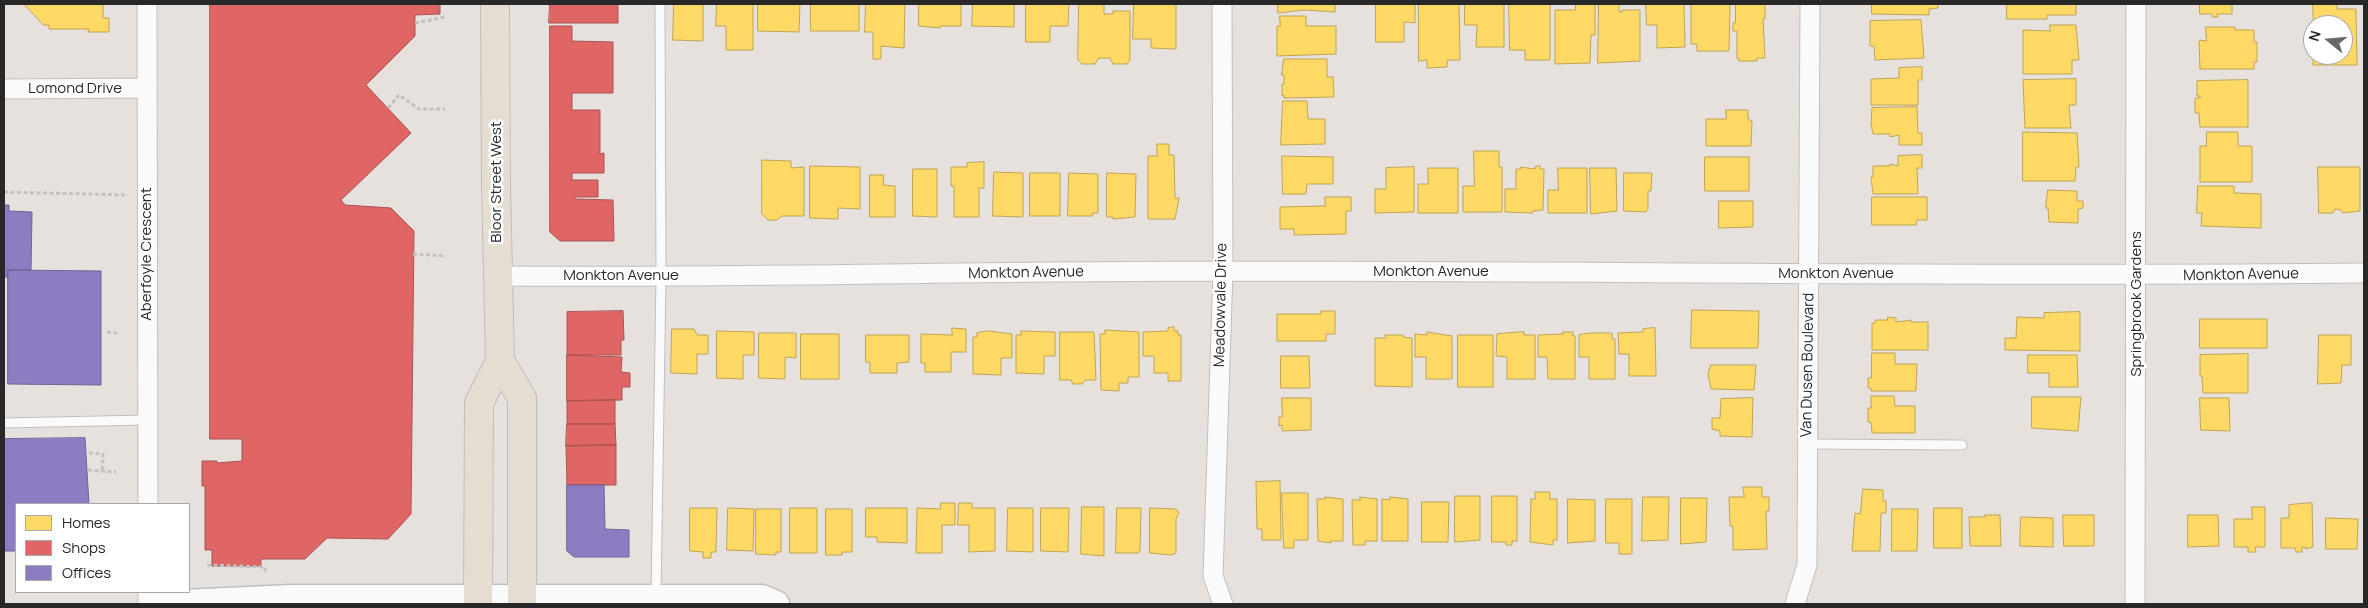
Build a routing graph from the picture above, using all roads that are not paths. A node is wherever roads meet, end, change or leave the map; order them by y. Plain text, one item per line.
1 (147, 4) edge
2 (495, 4) edge
3 (660, 4) edge
4 (1222, 4) edge
5 (1810, 4) edge
6 (2136, 4) edge
7 (146, 88) junction
8 (4, 89) edge
9 (1223, 271) junction
10 (1809, 273) junction
11 (2364, 273) edge
12 (498, 276) junction
13 (2137, 276) junction
14 (661, 277) junction
15 (500, 360) junction
16 (147, 420) junction
17 (4, 423) edge
18 (1807, 444) junction
19 (1962, 445) dead end
20 (148, 503) edge
21 (656, 599) junction
22 (290, 601) edge
23 (478, 602) edge
24 (522, 602) edge
25 (163, 604) edge
26 (776, 604) edge
27 (1223, 604) edge
28 (1795, 604) edge
29 (2135, 604) edge

1 - 7 street, Aberfoyle Crescent
2 - 12 main road, Bloor Street West
3 - 14 lane
4 - 9 street, Meadowvale Drive
5 - 10 street, Van Dusen Boulevard
6 - 13 street, Springbrook Gardens
7 - 8 street, Lomond Drive
7 - 16 street, Aberfoyle Crescent
9 - 10 street, Monkton Avenue
9 - 14 street, Monkton Avenue
9 - 27 street, Meadowvale Drive
10 - 13 street, Monkton Avenue
10 - 18 street, Van Dusen Boulevard
11 - 13 street, Monkton Avenue
12 - 14 street, Monkton Avenue
12 - 15 main road, Bloor Street West
13 - 29 street, Springbrook Gardens
14 - 21 lane
15 - 23 main road, Bloor Street West
15 - 24 main road, Bloor Street West
16 - 17 lane
16 - 20 street, Aberfoyle Crescent
18 - 19 lane
18 - 28 street, Van Dusen Boulevard
21 - 24 main road
21 - 26 main road
22 - 23 main road
22 - 25 main road
23 - 24 main road

